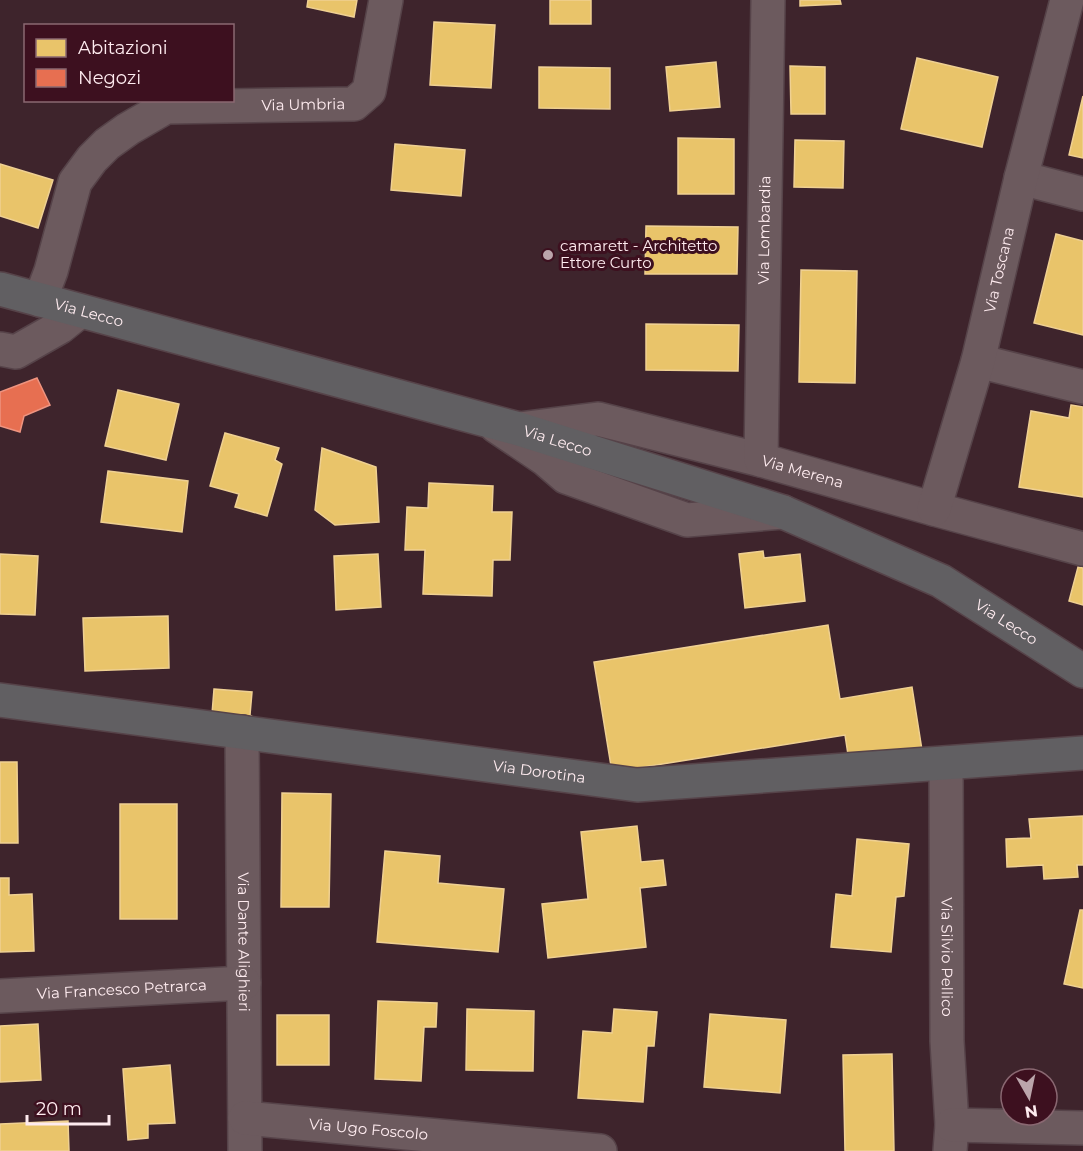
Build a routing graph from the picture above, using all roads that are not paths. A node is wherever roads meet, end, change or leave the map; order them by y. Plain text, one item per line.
1 (386, 0) edge
2 (768, 0) edge
3 (1067, 0) edge
4 (1021, 178) junction
5 (1083, 194) edge
6 (0, 289) edge
7 (40, 300) junction
8 (80, 311) junction
9 (0, 348) edge
10 (978, 361) junction
11 (1083, 387) edge
12 (487, 420) junction
13 (519, 429) junction
14 (761, 460) junction
15 (934, 509) junction
16 (783, 512) junction
17 (1083, 549) edge
18 (1083, 671) edge
19 (0, 700) edge
20 (242, 732) junction
21 (1083, 753) edge
22 (946, 763) junction
23 (243, 983) junction
24 (0, 996) edge
25 (245, 1118) junction
26 (1083, 1128) edge
27 (951, 1138) edge
28 (245, 1151) edge
29 (600, 1151) edge

1 - 7 street, Via Umbria
2 - 14 street, Via Lombardia
3 - 4 street, Via Toscana
4 - 5 street
4 - 10 street, Via Toscana
6 - 7 main road, Via Lecco
7 - 8 main road, Via Lecco
8 - 9 street
8 - 12 main road, Via Lecco
10 - 11 street
10 - 15 street, Via Toscana
12 - 13 main road, Via Lecco
12 - 16 street
13 - 14 street, Via Merena
13 - 16 main road, Via Lecco
14 - 15 street, Via Merena
15 - 17 street, Via Merena
16 - 18 main road, Via Lecco
19 - 20 main road, Via Dorotina
20 - 22 main road, Via Dorotina
20 - 23 street, Via Dante Alighieri
21 - 22 main road, Via Dorotina
22 - 27 street, Via Silvio Pellico
23 - 24 street, Via Francesco Petrarca
23 - 25 street, Via Dante Alighieri
25 - 28 street, Via Dante Alighieri
25 - 29 street, Via Ugo Foscolo
26 - 27 street

